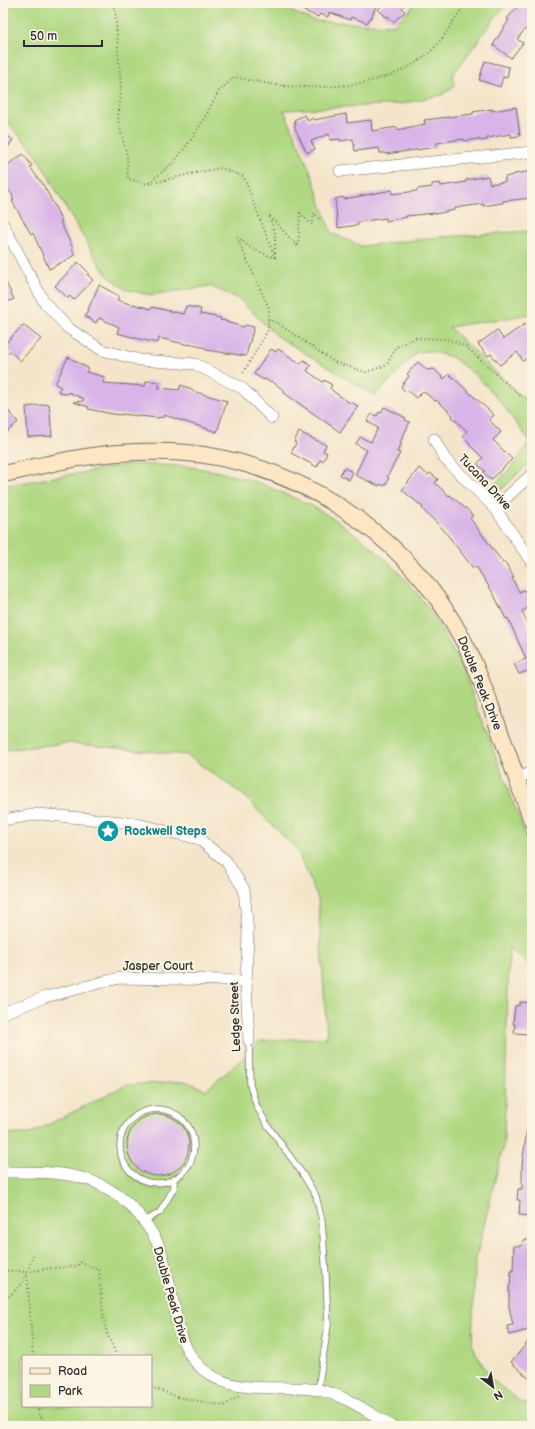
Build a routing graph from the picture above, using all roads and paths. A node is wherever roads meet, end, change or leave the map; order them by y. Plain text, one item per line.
1 (112, 3) edge
2 (467, 3) edge
3 (532, 152) edge
4 (340, 170) dead end
5 (148, 184) junction
6 (320, 220) dead end
7 (3, 224) edge
8 (7, 242) edge
9 (275, 258) junction
10 (268, 319) junction
11 (242, 374) dead end
12 (522, 397) dead end
13 (272, 418) dead end
14 (434, 439) dead end
15 (3, 474) edge
16 (532, 474) edge
17 (495, 508) junction
18 (532, 563) edge
19 (532, 772) edge
20 (517, 778) junction
21 (3, 820) edge
22 (529, 827) edge
23 (532, 846) edge
24 (246, 983) junction
25 (3, 1013) edge
26 (249, 1041) joint
27 (3, 1172) edge
28 (174, 1180) junction
29 (144, 1222) junction
30 (34, 1254) dead end
31 (3, 1270) edge
32 (27, 1272) junction
33 (3, 1302) edge
34 (33, 1355) edge
35 (117, 1355) edge
36 (152, 1387) edge
37 (248, 1387) junction
38 (318, 1390) junction
39 (38, 1407) edge
40 (374, 1416) junction
41 (48, 1426) edge
42 (321, 1426) edge
43 (391, 1426) edge

1 - 5 path
2 - 5 path
3 - 4 street
5 - 9 path
6 - 9 path
7 - 8 street
8 - 13 street
9 - 10 path
10 - 11 path
10 - 12 path
14 - 17 street, Tucana Drive
15 - 20 street, Double Peak Drive
16 - 17 street
17 - 18 street, Tucana Drive
19 - 20 street
20 - 22 street, Double Peak Drive
21 - 24 street, Ledge Street
22 - 23 path
24 - 25 street, Jasper Court
24 - 26 street, Ledge Street
26 - 38 lane, Ledge Street
27 - 29 street, Double Peak Drive
28 - 28 lane
28 - 29 lane
29 - 37 street, Double Peak Drive
30 - 32 path
31 - 32 path
32 - 33 path
32 - 34 path
32 - 35 path
36 - 37 path
37 - 38 street, Double Peak Drive
38 - 40 street, Double Peak Drive
39 - 41 path
40 - 42 path
40 - 43 street, Double Peak Drive

